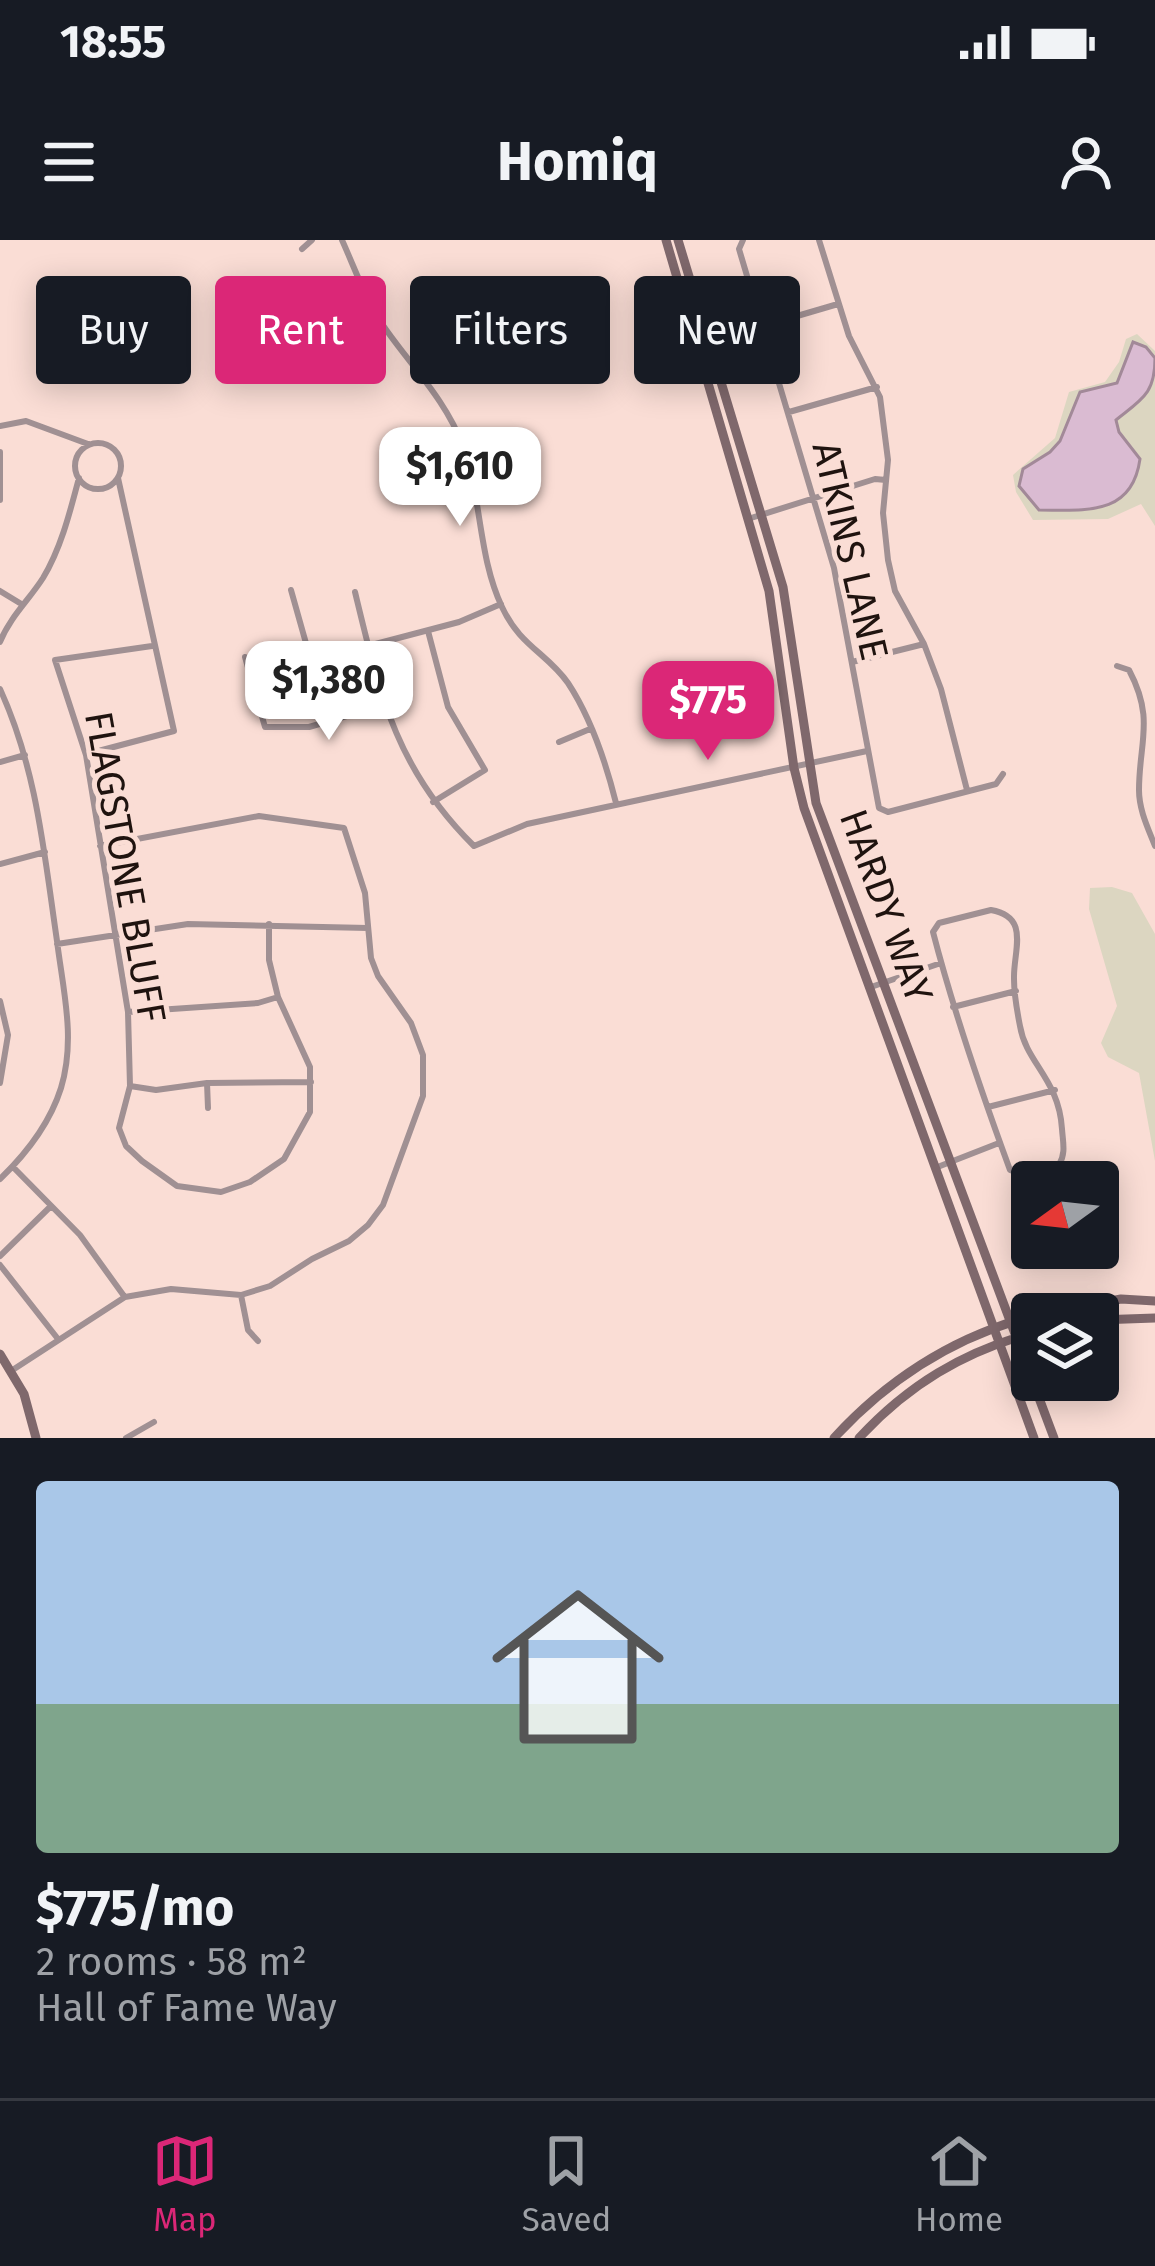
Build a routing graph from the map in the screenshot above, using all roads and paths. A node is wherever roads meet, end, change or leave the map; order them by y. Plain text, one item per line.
1 (312, 240) edge
2 (342, 240) edge
3 (666, 240) edge
4 (678, 240) edge
5 (743, 240) edge
6 (819, 240) edge
7 (302, 249) dead end
8 (747, 276) edge
9 (838, 304) junction
10 (800, 315) edge
11 (780, 384) edge
12 (877, 387) junction
13 (788, 412) junction
14 (0, 426) edge
15 (62, 436) junction
16 (92, 445) junction
17 (0, 452) edge
18 (76, 460) junction
19 (79, 478) junction
20 (118, 478) junction
21 (886, 480) junction
22 (106, 488) junction
23 (94, 489) junction
24 (74, 499) junction
25 (121, 499) junction
26 (816, 499) junction
27 (0, 500) edge
28 (757, 516) junction
29 (291, 590) dead end
30 (0, 592) edge
31 (355, 592) dead end
32 (501, 604) junction
33 (23, 605) junction
34 (428, 631) junction
35 (0, 642) edge
36 (924, 644) junction
37 (152, 646) junction
38 (368, 646) junction
39 (245, 657) dead end
40 (851, 662) junction
41 (1118, 666) dead end
42 (0, 689) edge
43 (1155, 700) edge
44 (1145, 703) junction
45 (384, 705) junction
46 (590, 729) junction
47 (560, 742) dead end
48 (867, 751) junction
49 (27, 754) junction
50 (86, 754) junction
51 (0, 762) edge
52 (808, 764) junction
53 (794, 768) junction
54 (1003, 774) dead end
55 (967, 791) junction
56 (433, 802) junction
57 (616, 802) junction
58 (100, 846) junction
59 (1155, 846) edge
60 (45, 852) junction
61 (0, 864) edge
62 (269, 924) junction
63 (368, 928) junction
64 (114, 934) junction
65 (57, 944) junction
66 (941, 963) junction
67 (881, 983) junction
68 (869, 988) junction
69 (1016, 991) junction
70 (278, 997) junction
71 (0, 1000) edge
72 (953, 1007) junction
73 (128, 1012) junction
74 (311, 1082) junction
75 (0, 1083) edge
76 (207, 1083) junction
77 (130, 1086) junction
78 (1055, 1090) junction
79 (988, 1107) junction
80 (208, 1108) dead end
81 (1000, 1143) junction
82 (948, 1162) junction
83 (13, 1167) junction
84 (935, 1168) junction
85 (0, 1179) edge
86 (51, 1205) junction
87 (0, 1261) edge
88 (242, 1295) junction
89 (125, 1297) junction
90 (1119, 1299) edge
91 (1155, 1300) edge
92 (1155, 1318) edge
93 (1119, 1319) edge
94 (1009, 1322) junction
95 (994, 1327) junction
96 (1011, 1328) edge
97 (1011, 1339) edge
98 (58, 1340) junction
99 (258, 1342) dead end
100 (999, 1342) junction
101 (0, 1354) edge
102 (11, 1371) junction
103 (1039, 1401) edge
104 (154, 1422) dead end
105 (36, 1438) edge
106 (126, 1438) edge
107 (834, 1438) edge
108 (859, 1438) edge
109 (1034, 1438) edge
110 (1054, 1438) edge

1 - 7 street
2 - 32 street
3 - 28 main road, HARDY WAY
4 - 28 main road, HARDY WAY
5 - 8 street, ATKINS LANE
6 - 9 street
9 - 10 street
9 - 12 street
11 - 13 street, ATKINS LANE
12 - 13 street
12 - 21 street
13 - 26 street, ATKINS LANE
14 - 15 street
15 - 16 street
15 - 18 street
16 - 18 street
16 - 20 street
17 - 27 street
18 - 19 street
19 - 23 street
19 - 24 street
20 - 22 street
20 - 25 street
21 - 26 street
21 - 36 street
22 - 23 street
22 - 25 street
23 - 24 street
24 - 33 street
25 - 37 street
26 - 28 street
26 - 40 street, ATKINS LANE
28 - 52 main road, HARDY WAY
28 - 53 main road, HARDY WAY
29 - 38 street
30 - 33 street
31 - 38 street
32 - 34 street
32 - 46 street
33 - 35 street
34 - 38 street
34 - 56 street
36 - 40 street
36 - 55 street
37 - 50 street
37 - 50 street, FLAGSTONE BLUFF
38 - 45 street
39 - 45 street
40 - 48 street, ATKINS LANE
41 - 44 street
42 - 49 street
43 - 44 street
44 - 59 street
45 - 56 street
46 - 47 street
46 - 57 street
48 - 52 street
48 - 55 street, ATKINS LANE
49 - 51 street
49 - 60 street
50 - 58 street, FLAGSTONE BLUFF
52 - 53 street
52 - 67 main road, HARDY WAY
53 - 57 street
53 - 68 main road, HARDY WAY
54 - 55 street
56 - 57 street
58 - 63 street
58 - 64 street, FLAGSTONE BLUFF
60 - 61 street
60 - 65 street
62 - 63 street
62 - 64 street
62 - 70 street
63 - 88 street
64 - 65 street
64 - 73 street, FLAGSTONE BLUFF
65 - 83 street
66 - 67 street
66 - 69 street
66 - 72 street
67 - 68 street
67 - 82 main road, HARDY WAY
68 - 84 main road, HARDY WAY
69 - 72 street
69 - 78 street
70 - 73 street
70 - 74 street
71 - 75 street
72 - 79 street
73 - 77 street, FLAGSTONE BLUFF
74 - 76 street
74 - 77 street, FLAGSTONE BLUFF
76 - 77 street
76 - 80 street
78 - 79 street
78 - 81 street
79 - 81 street
81 - 82 street
82 - 84 street
82 - 94 main road, HARDY WAY
83 - 85 street
83 - 86 street
84 - 95 main road, HARDY WAY
86 - 87 street
86 - 89 street
87 - 98 street
88 - 89 street
88 - 99 street
89 - 98 street
90 - 91 main road
92 - 93 main road
94 - 95 main road
94 - 96 main road, HARDY WAY
95 - 100 main road, HARDY WAY
95 - 107 main road
97 - 100 main road
98 - 102 street
100 - 108 main road
100 - 109 main road, HARDY WAY
101 - 102 main road
102 - 105 main road
103 - 110 main road, HARDY WAY
104 - 106 street

